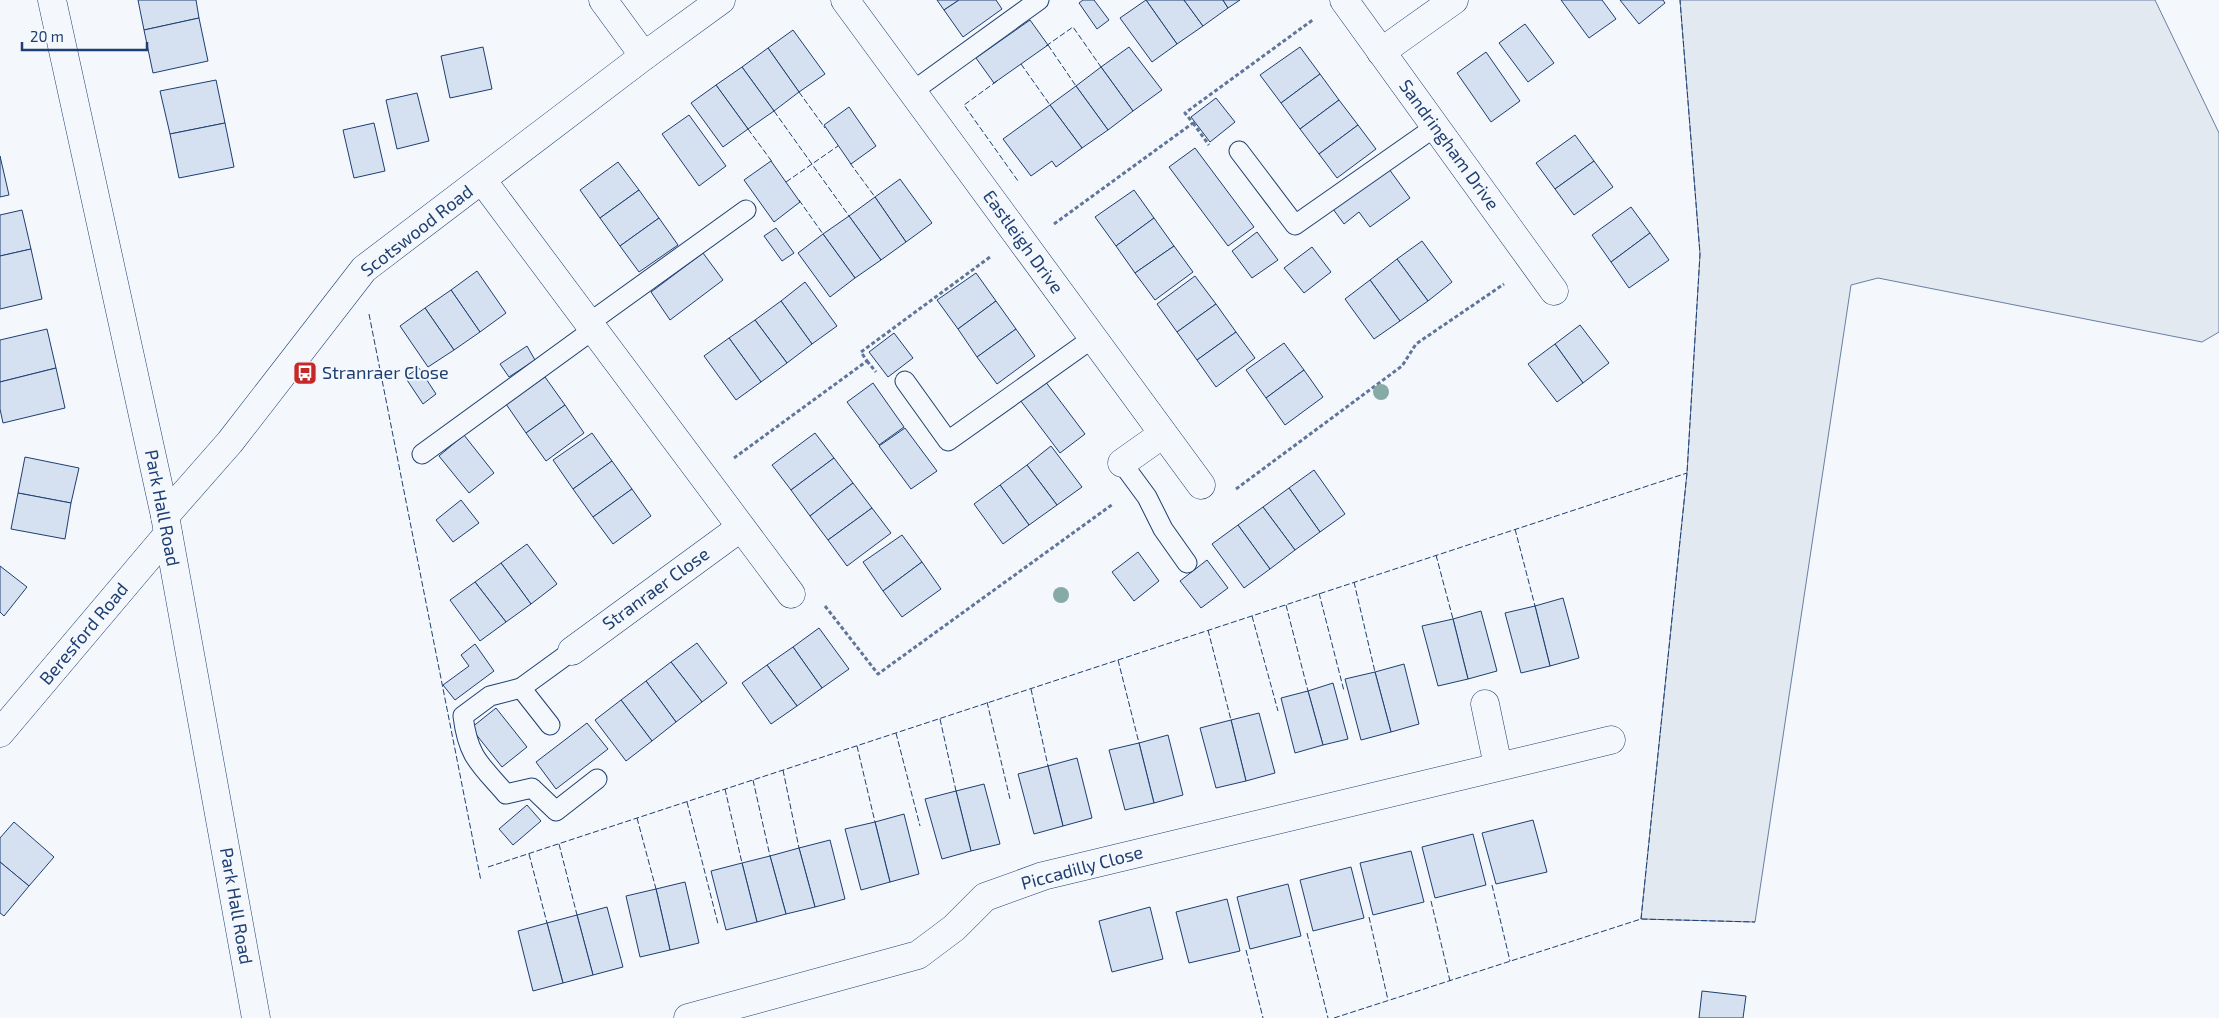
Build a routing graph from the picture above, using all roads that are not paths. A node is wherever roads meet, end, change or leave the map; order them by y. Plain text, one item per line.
1 (52, 0) edge
2 (604, 0) edge
3 (721, 0) edge
4 (844, 0) edge
5 (1039, 0) edge
6 (1344, 0) edge
7 (1454, 0) edge
8 (1382, 52) junction
9 (644, 56) junction
10 (913, 91) junction
11 (1435, 126) junction
12 (1239, 151) dead end
13 (482, 180) junction
14 (746, 210) dead end
15 (1554, 291) dead end
16 (592, 326) junction
17 (1093, 338) junction
18 (905, 380) dead end
19 (1163, 434) junction
20 (422, 454) dead end
21 (1122, 463) joint
22 (1201, 486) road end
23 (166, 525) junction
24 (740, 528) junction
25 (1186, 563) dead end
26 (791, 594) road end
27 (572, 650) joint
28 (521, 688) junction
29 (1485, 704) dead end
30 (550, 725) dead end
31 (0, 733) edge
32 (1611, 740) dead end
33 (1498, 766) junction
34 (597, 779) dead end
35 (256, 1018) edge
36 (688, 1018) edge

1 - 23 street, Park Hall Road
2 - 9 street
3 - 9 street, Scotswood Road
4 - 10 street, Eastleigh Drive
5 - 10 lane
6 - 8 street, Sandringham Drive
7 - 8 street
8 - 11 street, Sandringham Drive
9 - 13 street, Scotswood Road
10 - 17 street, Eastleigh Drive
11 - 12 lane
11 - 15 street, Sandringham Drive
13 - 16 street
13 - 23 street, Scotswood Road
14 - 16 lane
16 - 20 lane
16 - 24 street
17 - 18 lane
17 - 19 street, Eastleigh Drive
19 - 21 street
19 - 22 street, Eastleigh Drive
21 - 25 lane
23 - 31 street, Beresford Road
23 - 35 street, Park Hall Road
24 - 26 street
24 - 27 street, Stranraer Close
27 - 28 lane
28 - 30 lane
28 - 34 lane
29 - 33 street
32 - 33 street, Piccadilly Close
33 - 36 street, Piccadilly Close

